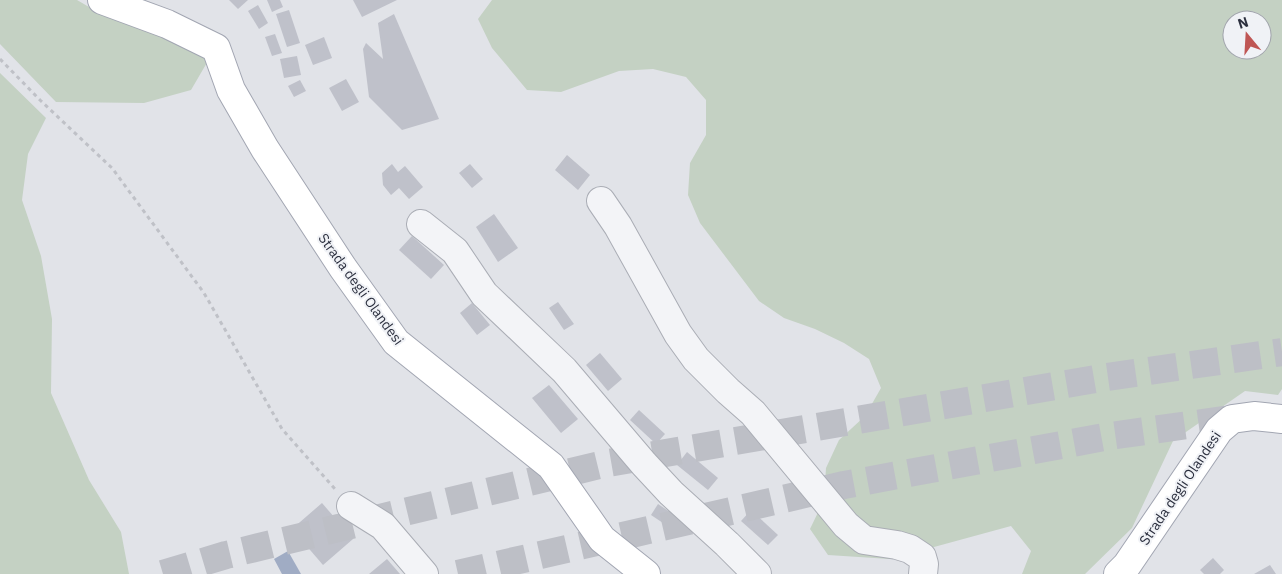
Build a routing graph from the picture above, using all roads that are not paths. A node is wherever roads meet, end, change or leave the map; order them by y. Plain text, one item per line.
1 (102, 0) edge
2 (601, 200) dead end
3 (421, 224) dead end
4 (1282, 419) edge
5 (351, 506) road end
6 (424, 574) edge
7 (646, 574) edge
8 (757, 574) edge
9 (923, 574) edge
10 (1118, 574) edge

1 - 7 main road, Strada degli Olandesi
2 - 9 street
3 - 8 street
4 - 10 main road, Strada degli Olandesi
5 - 6 street

